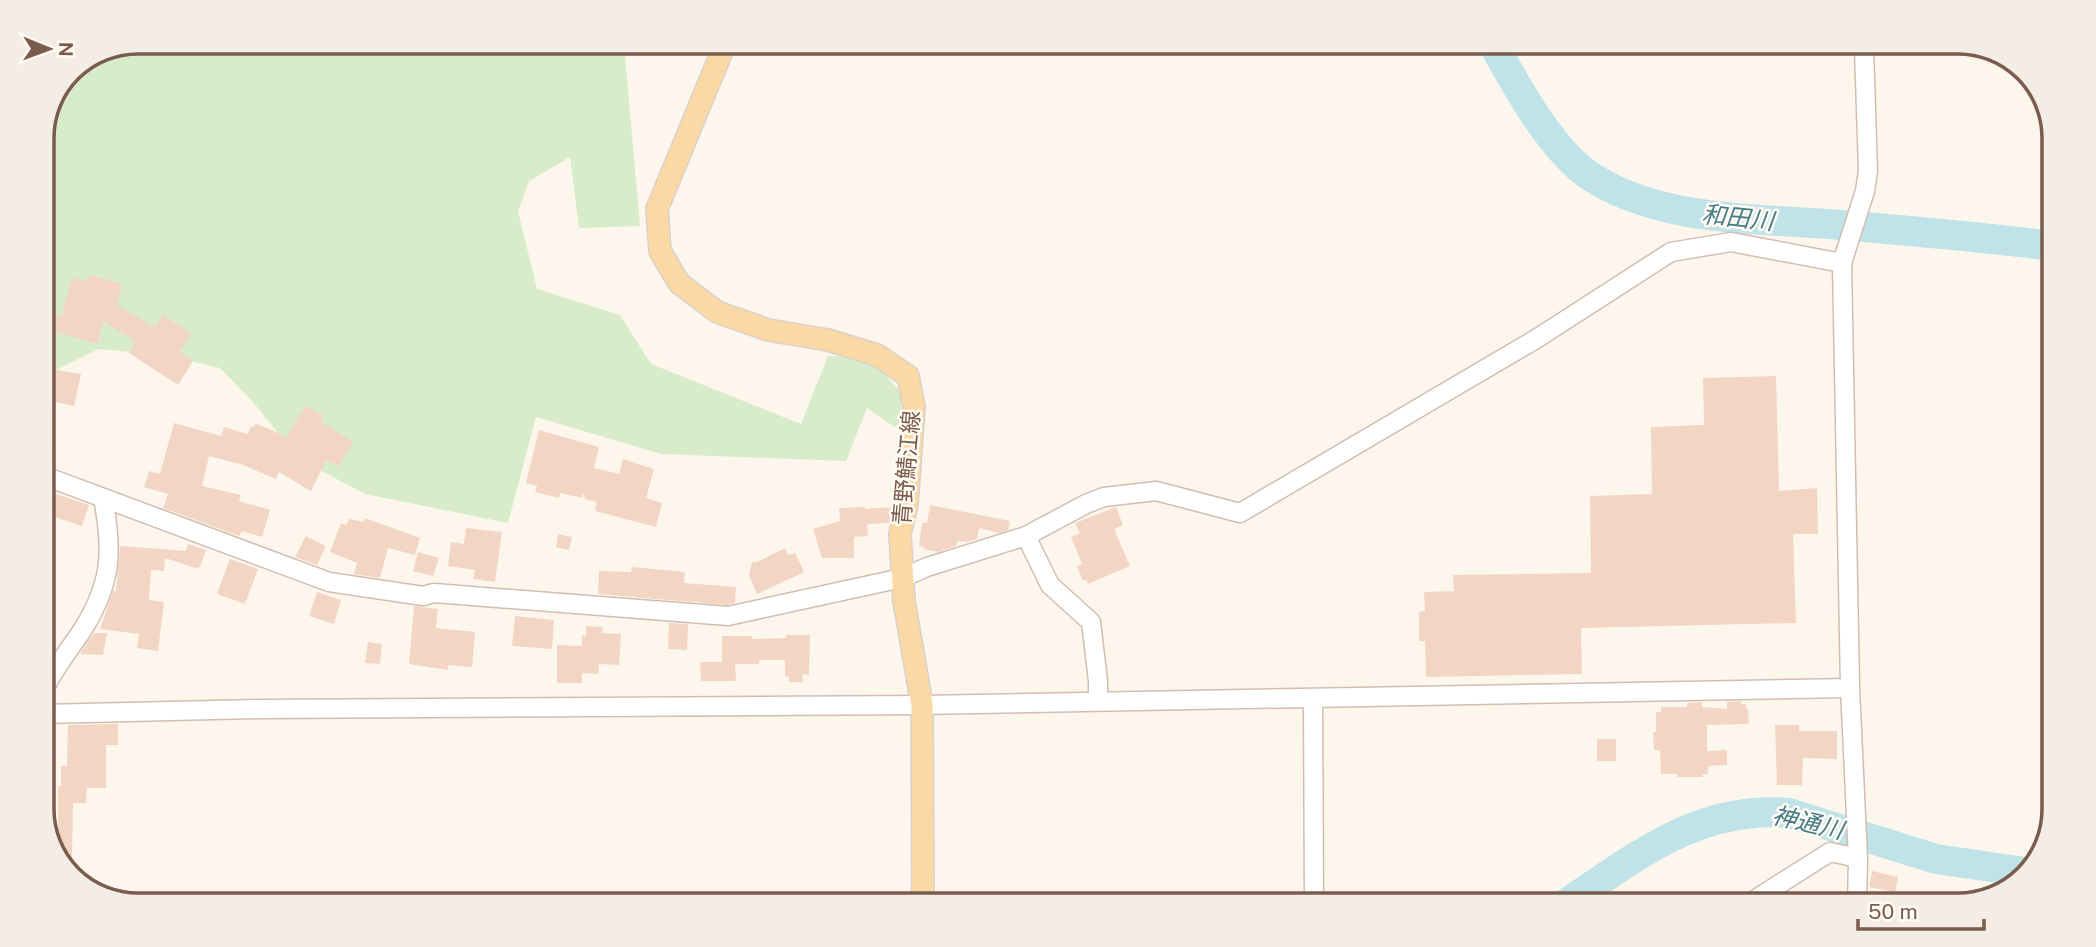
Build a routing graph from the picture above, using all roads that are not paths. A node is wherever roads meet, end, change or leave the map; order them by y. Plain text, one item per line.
1 (721, 54) edge
2 (1864, 54) edge
3 (1843, 259) junction
4 (54, 480) edge
5 (103, 498) junction
6 (1026, 536) junction
7 (902, 578) junction
8 (54, 672) edge
9 (1850, 688) junction
10 (1312, 699) junction
11 (1098, 700) junction
12 (922, 705) junction
13 (54, 714) edge
14 (1858, 858) junction
15 (923, 893) edge
16 (1314, 893) edge
17 (1765, 893) edge
18 (1857, 893) edge

1 - 7 main road, 青野鯖江線
2 - 3 street
3 - 6 street
3 - 9 street
4 - 5 street
5 - 7 street
5 - 8 street
6 - 7 street
6 - 11 street
7 - 12 main road, 青野鯖江線
9 - 10 street
9 - 14 street
10 - 11 street
10 - 16 street
11 - 12 street
12 - 13 street
12 - 15 main road, 青野鯖江線
14 - 17 street
14 - 18 street

